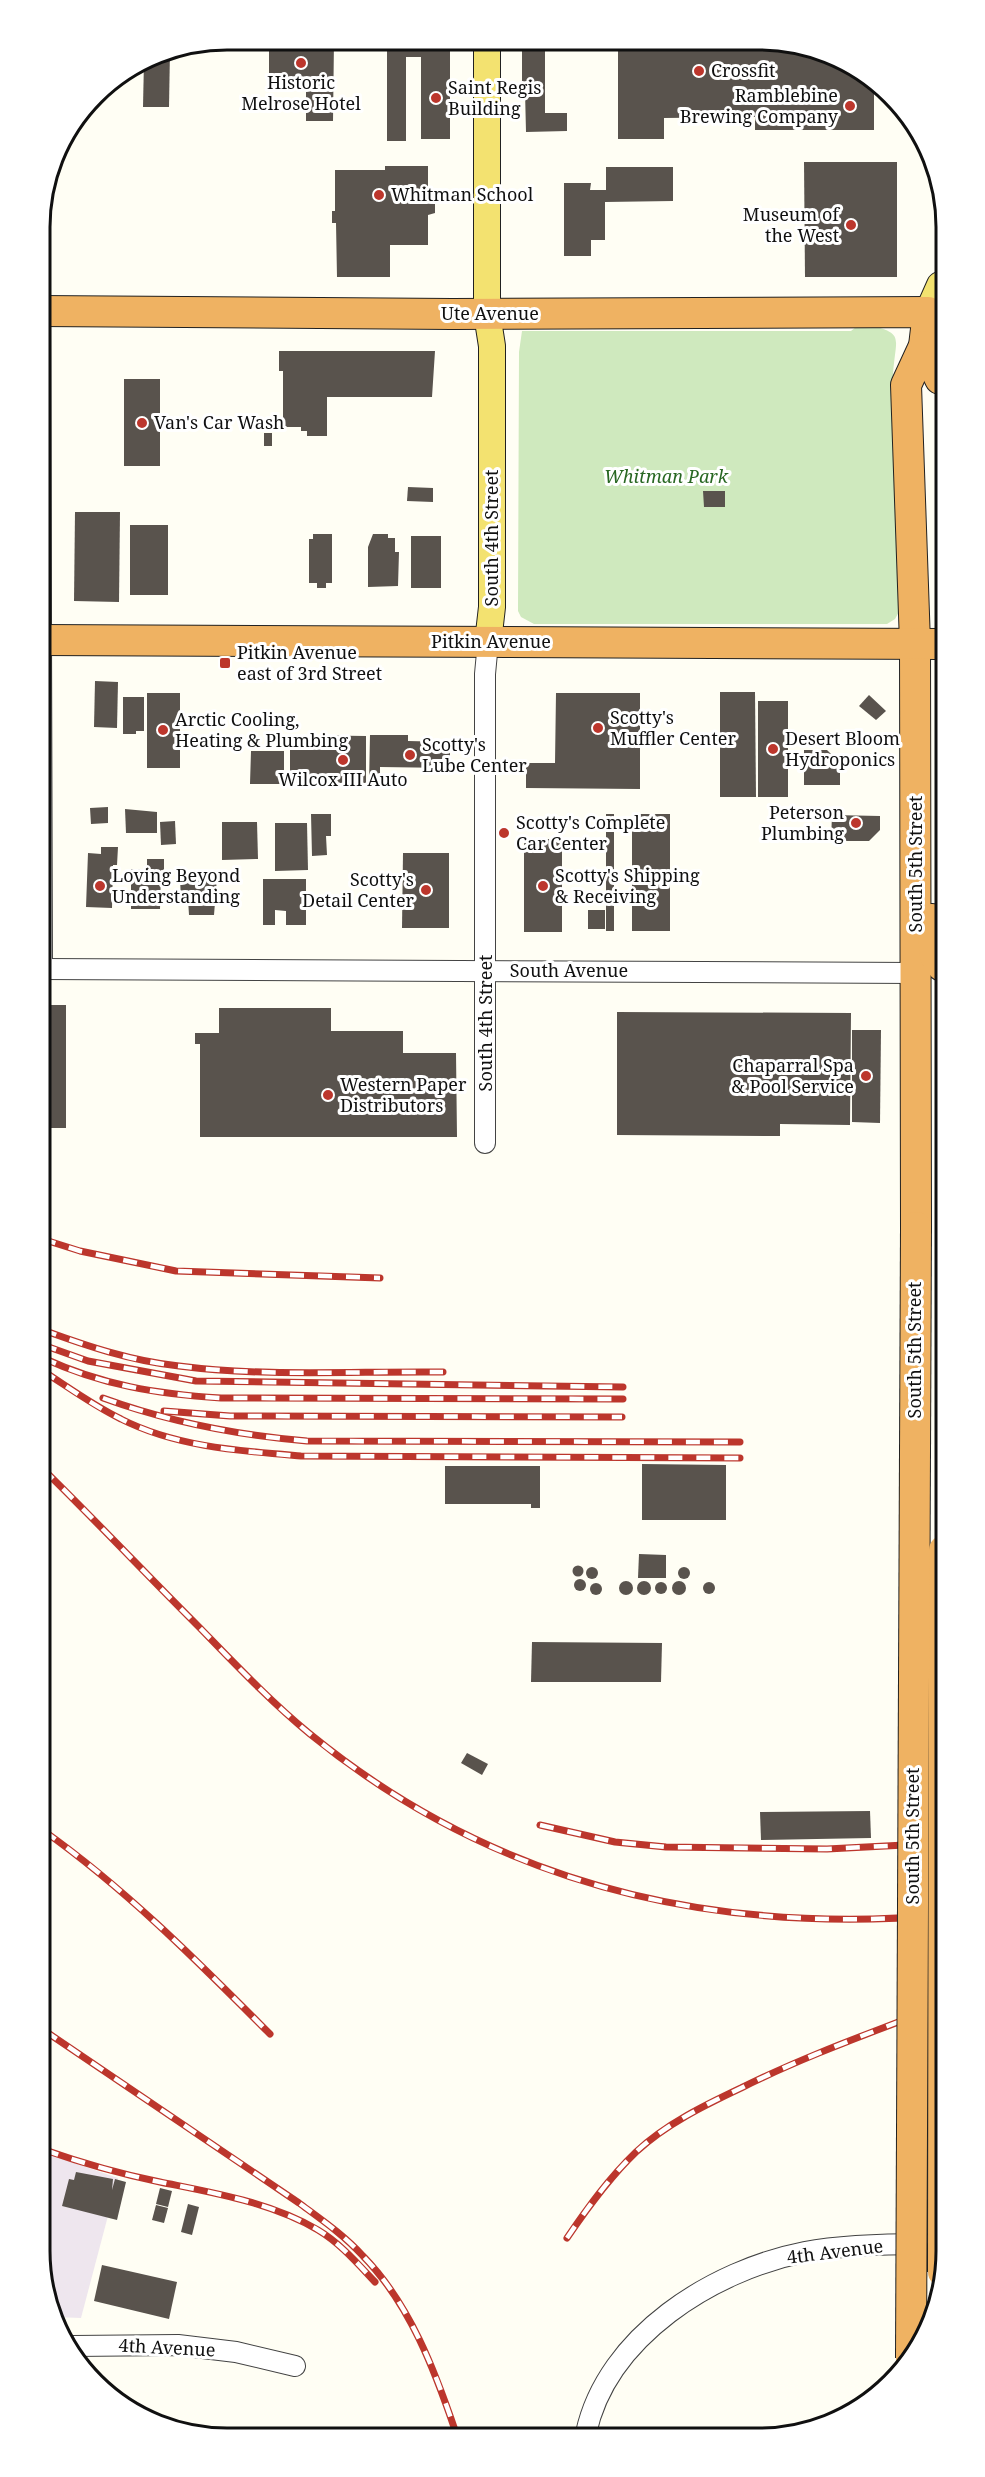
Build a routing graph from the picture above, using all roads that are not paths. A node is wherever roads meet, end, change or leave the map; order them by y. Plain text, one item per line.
1 (487, 49) edge
2 (936, 303) edge
3 (50, 311) edge
4 (487, 314) junction
5 (924, 346) junction
6 (936, 371) edge
7 (50, 640) edge
8 (488, 642) junction
9 (928, 644) edge
10 (50, 969) edge
11 (929, 969) edge
12 (486, 971) junction
13 (485, 1143) dead end
14 (935, 2245) edge
15 (911, 2340) edge
16 (78, 2346) edge
17 (295, 2366) dead end
18 (588, 2428) edge

1 - 4 main road, South 4th Street
2 - 4 highway, Ute Avenue
2 - 5 highway, South 5th Street
3 - 4 highway, Ute Avenue
4 - 8 main road, South 4th Street
5 - 6 highway
5 - 9 highway, South 5th Street
7 - 8 highway, Pitkin Avenue
8 - 9 highway, Pitkin Avenue
8 - 12 street, South 4th Street
9 - 11 highway, South 5th Street
10 - 12 street, South Avenue
11 - 12 street, South Avenue
11 - 15 highway, South 5th Street, bridge
12 - 13 street, South 4th Street
14 - 18 street, 4th Avenue
16 - 17 street, 4th Avenue

